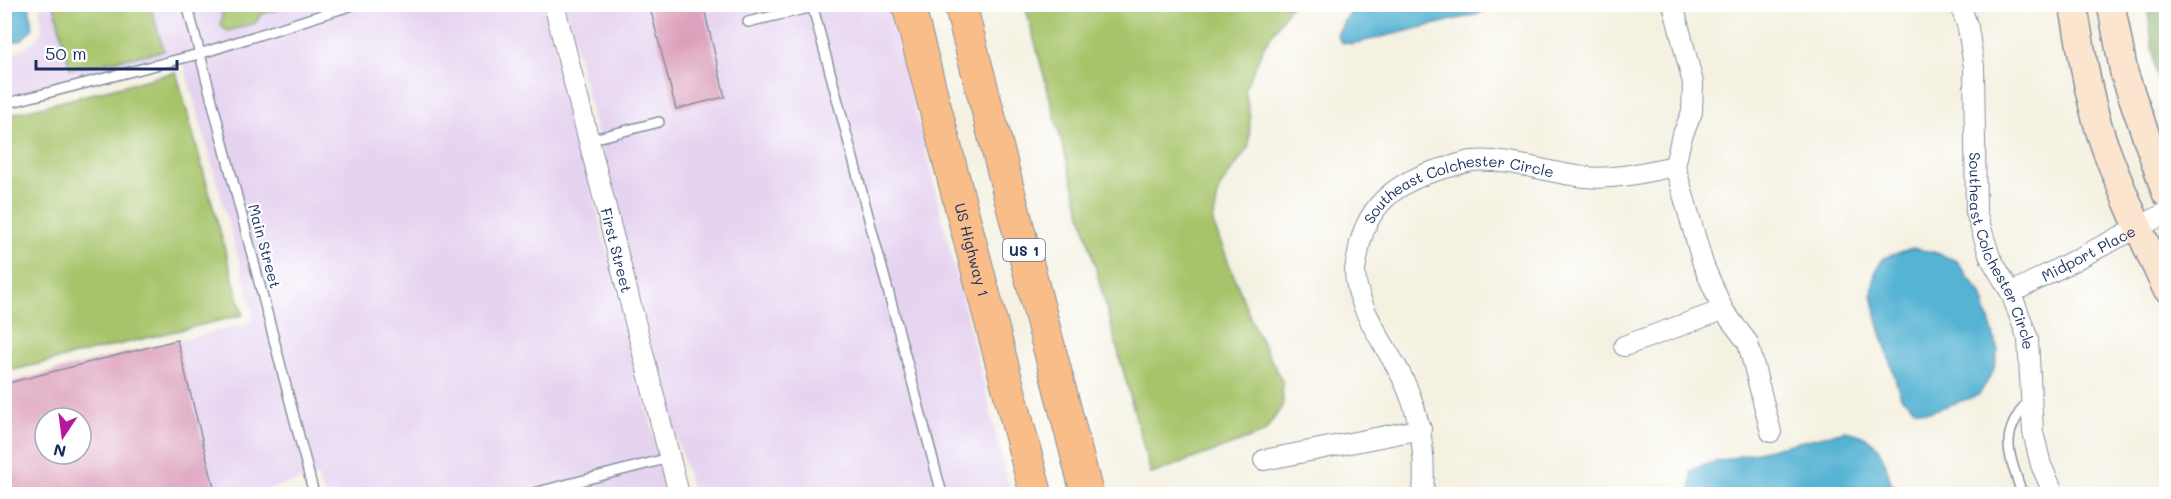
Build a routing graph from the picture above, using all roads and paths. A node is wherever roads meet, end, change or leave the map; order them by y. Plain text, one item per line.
1 (186, 4) edge
2 (356, 4) edge
3 (554, 4) edge
4 (908, 4) edge
5 (960, 4) edge
6 (1673, 4) edge
7 (1960, 4) edge
8 (2073, 4) edge
9 (2111, 4) edge
10 (813, 6) edge
11 (748, 22) dead end
12 (199, 54) junction
13 (4, 104) edge
14 (659, 122) dead end
15 (589, 140) junction
16 (1675, 166) junction
17 (2166, 193) edge
18 (2166, 213) edge
19 (2139, 229) junction
20 (2166, 288) edge
21 (2011, 293) junction
22 (1723, 310) junction
23 (1624, 346) dead end
24 (2032, 396) junction
25 (1421, 429) junction
26 (1771, 432) dead end
27 (669, 458) junction
28 (1264, 460) dead end
29 (2051, 492) edge
30 (1035, 494) edge
31 (314, 495) edge
32 (530, 495) edge
33 (679, 495) edge
34 (942, 495) edge
35 (1087, 495) edge
36 (1423, 495) edge
37 (2022, 495) edge

1 - 12 lane, Main Street
2 - 12 lane
3 - 15 street, First Street
4 - 30 main road, US Highway 1
5 - 35 main road, US 1
6 - 16 street
7 - 21 street, Southeast Colchester Circle
8 - 19 main road
9 - 17 main road
10 - 11 lane
10 - 34 lane
12 - 13 lane
12 - 31 lane, Main Street
14 - 15 lane
15 - 27 street, First Street
16 - 22 street
16 - 25 street, Southeast Colchester Circle
18 - 19 street, Midport Place
19 - 20 main road
19 - 21 street, Midport Place
21 - 24 street, Southeast Colchester Circle
22 - 23 street
22 - 26 street
24 - 29 street, Southeast Colchester Circle
24 - 37 lane
25 - 28 street
25 - 36 street, Southeast Colchester Circle
27 - 32 lane
27 - 33 street, First Street

